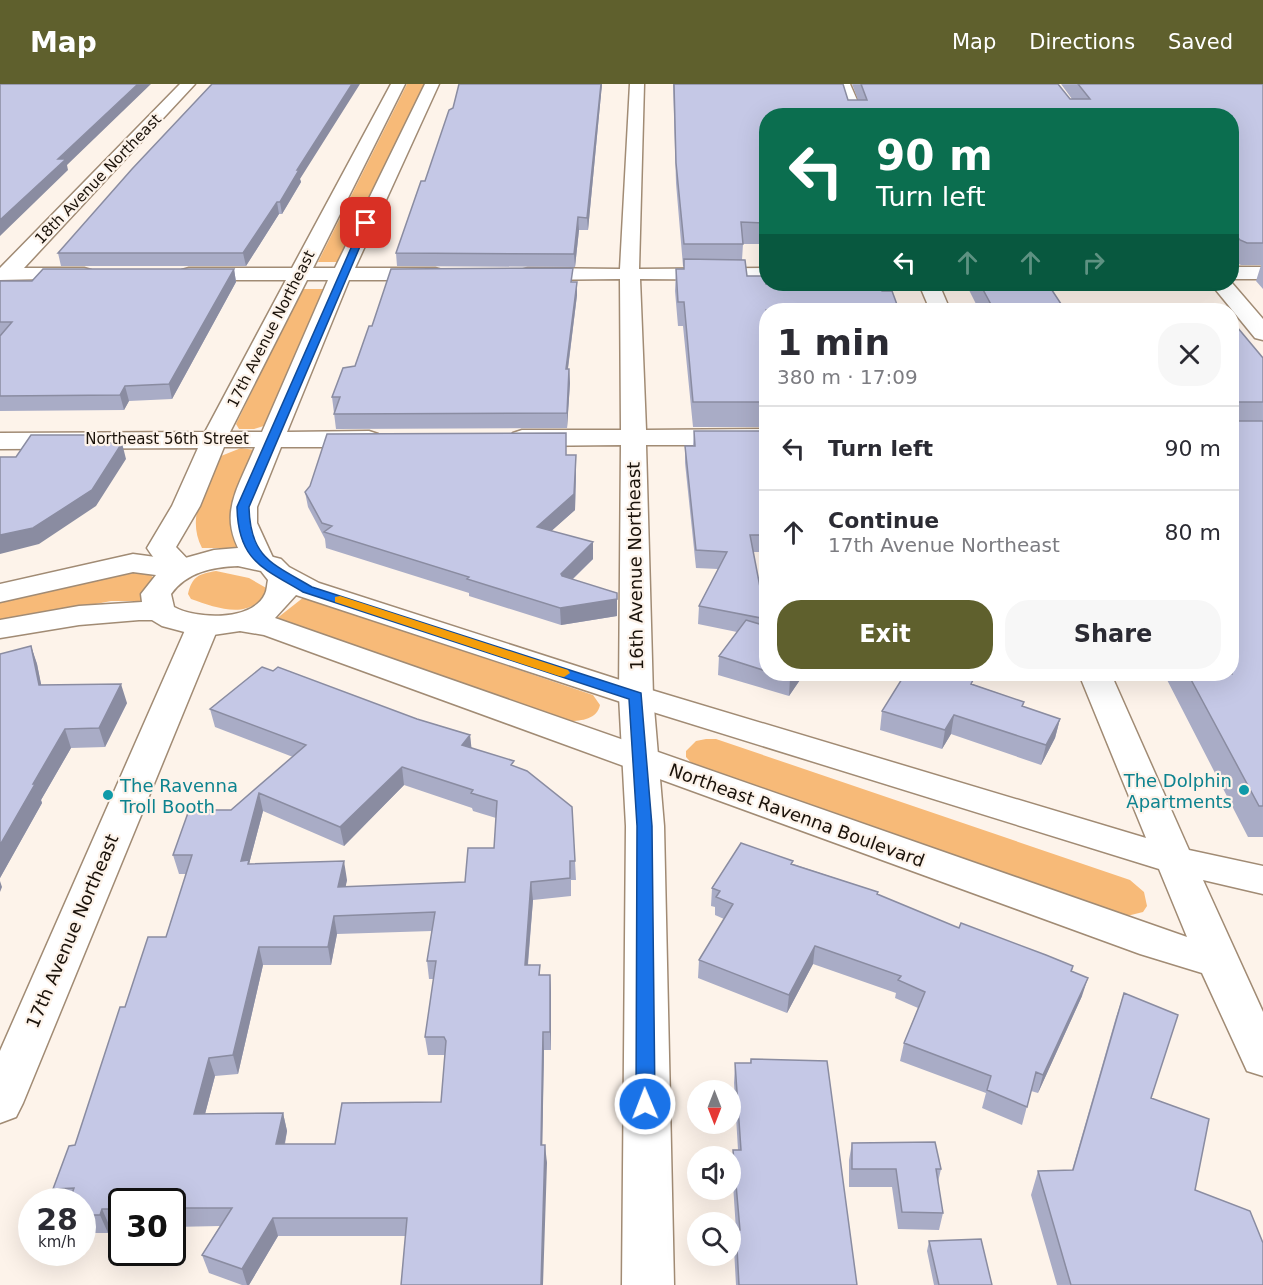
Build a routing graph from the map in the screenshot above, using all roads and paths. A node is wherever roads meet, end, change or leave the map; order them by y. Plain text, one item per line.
1 (188, 84) edge
2 (398, 84) edge
3 (432, 84) edge
4 (637, 84) edge
5 (843, 84) edge
6 (853, 108) edge
7 (1239, 273) edge
8 (1263, 273) edge
9 (4, 274) edge
10 (101, 274) edge
11 (172, 274) edge
12 (299, 274) junction
13 (342, 274) junction
14 (453, 274) edge
15 (510, 274) edge
16 (630, 274) junction
17 (759, 274) edge
18 (1227, 291) edge
19 (1237, 303) edge
20 (1239, 305) edge
21 (1263, 333) edge
22 (759, 437) edge
23 (633, 438) junction
24 (272, 439) junction
25 (394, 439) edge
26 (498, 439) edge
27 (213, 440) junction
28 (0, 441) edge
29 (161, 548) junction
30 (133, 564) junction
31 (269, 567) junction
32 (182, 569) junction
33 (0, 593) edge
34 (159, 611) junction
35 (240, 622) junction
36 (202, 627) junction
37 (0, 629) edge
38 (1098, 681) edge
39 (636, 696) junction
40 (641, 759) junction
41 (1178, 861) junction
42 (1263, 880) edge
43 (1218, 961) junction
44 (1263, 1058) edge
45 (0, 1103) edge
46 (648, 1285) edge

1 - 9 street, 18th Avenue Northeast
2 - 12 street, 17th Avenue Northeast
3 - 13 street
4 - 16 street, 16th Avenue Northeast
5 - 6 street
7 - 8 street
9 - 10 street
11 - 12 street
12 - 13 street
12 - 27 street, 17th Avenue Northeast
13 - 14 street
13 - 24 street
15 - 16 street
16 - 17 street
16 - 23 street, 16th Avenue Northeast
18 - 19 street
20 - 21 street
22 - 23 street
23 - 26 street
23 - 39 street, 16th Avenue Northeast
24 - 25 street, Northeast 56th Street
24 - 27 street, Northeast 56th Street
24 - 31 street
27 - 28 street, Northeast 56th Street
27 - 29 street, 17th Avenue Northeast
29 - 30 street
29 - 32 street
30 - 32 street
30 - 33 street
31 - 32 street
31 - 35 street
31 - 39 street
32 - 34 street
34 - 36 street
34 - 37 street
35 - 36 street
35 - 40 street, Northeast Ravenna Boulevard
36 - 45 street, 17th Avenue Northeast
38 - 41 street
39 - 40 street, 16th Avenue Northeast
39 - 41 street
40 - 43 street, Northeast Ravenna Boulevard
40 - 46 street, 16th Avenue Northeast
41 - 42 street
41 - 43 street
43 - 44 street

